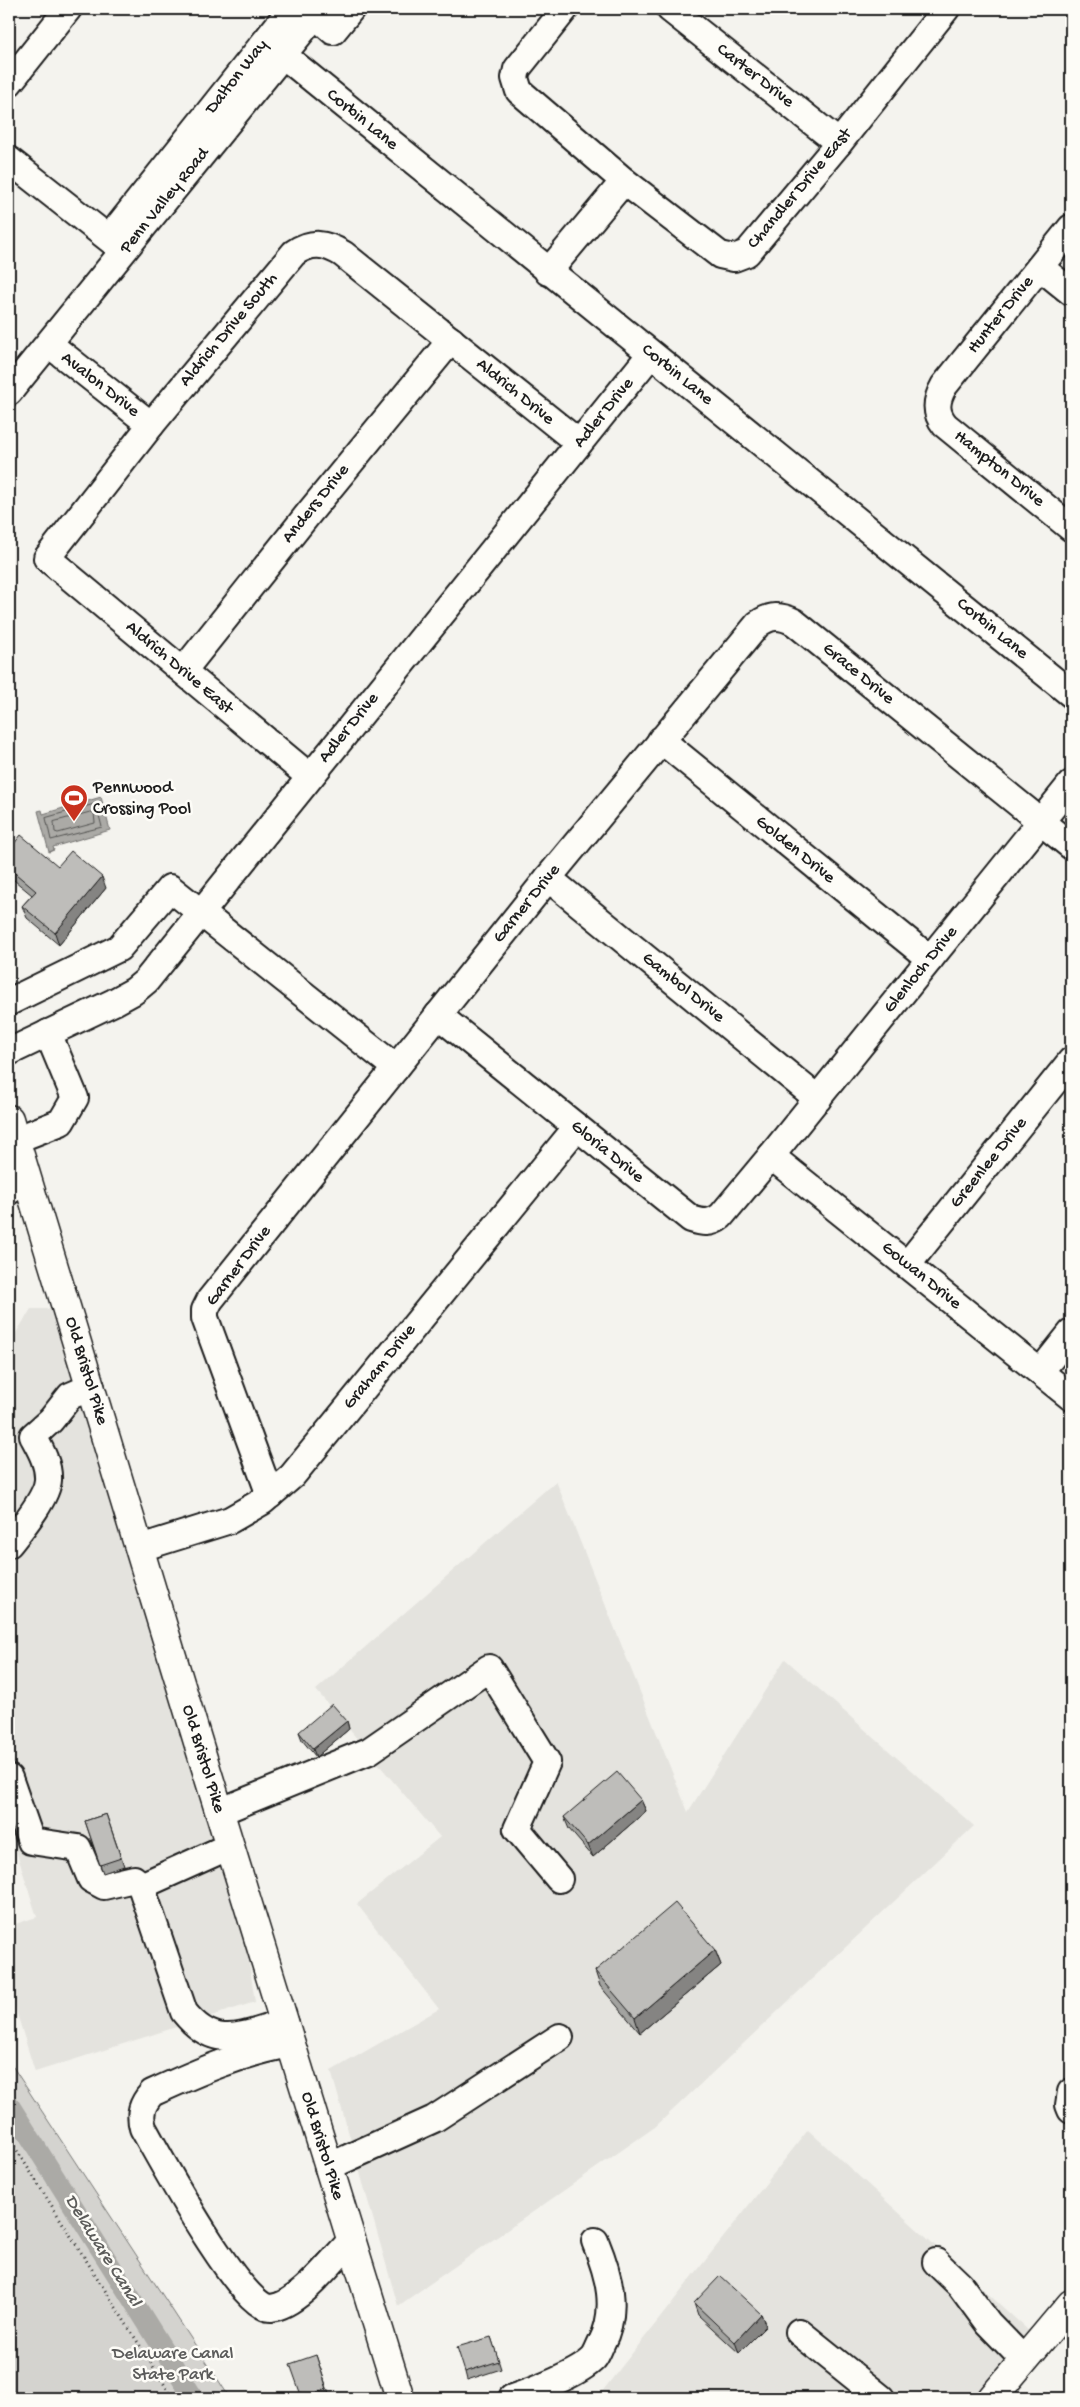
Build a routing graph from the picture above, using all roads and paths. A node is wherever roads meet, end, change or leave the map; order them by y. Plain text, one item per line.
1 (68, 9) edge
2 (351, 9) edge
3 (565, 9) edge
4 (670, 9) edge
5 (944, 9) edge
6 (309, 11) edge
7 (283, 56) junction
8 (9, 83) edge
9 (839, 143) junction
10 (9, 160) edge
11 (624, 182) junction
12 (1071, 228) edge
13 (117, 245) junction
14 (1040, 267) junction
15 (548, 272) junction
16 (1071, 292) edge
17 (451, 340) junction
18 (49, 344) junction
19 (651, 354) junction
20 (9, 392) edge
21 (936, 404) joint
22 (151, 425) junction
23 (579, 443) junction
24 (1071, 528) edge
25 (48, 558) joint
26 (183, 671) junction
27 (1071, 694) edge
28 (661, 740) junction
29 (310, 777) junction
30 (1071, 784) edge
31 (1041, 821) junction
32 (1071, 846) edge
33 (548, 878) junction
34 (201, 912) junction
35 (930, 959) junction
36 (9, 1002) edge
37 (438, 1015) junction
38 (48, 1033) junction
39 (9, 1052) edge
40 (1071, 1061) edge
41 (396, 1068) junction
42 (818, 1099) junction
43 (577, 1127) junction
44 (12, 1129) edge
45 (771, 1156) junction
46 (18, 1185) edge
47 (907, 1265) junction
48 (1071, 1334) edge
49 (1040, 1372) junction
50 (91, 1388) junction
51 (1071, 1397) edge
52 (270, 1495) junction
53 (9, 1544) edge
54 (140, 1548) junction
55 (9, 1778) edge
56 (219, 1812) junction
57 (230, 1846) junction
58 (559, 1879) dead end
59 (141, 1886) junction
60 (288, 2033) junction
61 (560, 2037) dead end
62 (1071, 2092) edge
63 (1071, 2110) edge
64 (9, 2138) edge
65 (328, 2167) junction
66 (351, 2241) junction
67 (595, 2241) dead end
68 (936, 2262) dead end
69 (1071, 2304) edge
70 (798, 2332) dead end
71 (1024, 2360) junction
72 (173, 2398) edge
73 (400, 2398) edge
74 (512, 2398) edge
75 (881, 2398) edge
76 (992, 2398) edge

1 - 8 street
2 - 6 street
3 - 11 street, Chandler Drive East
4 - 9 street, Carter Drive
5 - 9 street, Chandler Drive East
6 - 7 street, Penn Valley Road
6 - 13 street, Dalton Way
7 - 13 street, Penn Valley Road
7 - 15 street, Corbin Lane
9 - 11 street, Chandler Drive East
10 - 13 street
11 - 15 street
12 - 14 street, Hunter Drive
13 - 18 street, Penn Valley Road
14 - 16 street
14 - 21 street, Hunter Drive
15 - 19 street, Corbin Lane
17 - 22 street, Aldrich Drive South
17 - 23 street, Aldrich Drive
17 - 26 street, Anders Drive
18 - 20 street, Penn Valley Road
18 - 22 street, Avalon Drive
19 - 23 street, Adler Drive
19 - 27 street, Corbin Lane
21 - 24 street, Hampton Drive
22 - 25 street, Aldrich Drive South
23 - 29 street, Adler Drive
25 - 26 street, Aldrich Drive East
26 - 29 street, Aldrich Drive East
28 - 31 street, Grace Drive
28 - 33 street, Garner Drive
28 - 35 street, Golden Drive
29 - 34 street, Adler Drive
30 - 31 street, Glenloch Drive
31 - 32 street, Grace Drive
31 - 35 street, Glenloch Drive
33 - 37 street, Garner Drive
33 - 42 street, Gambol Drive
34 - 36 street
34 - 38 street, Adler Drive
34 - 41 street
35 - 42 street, Glenloch Drive
37 - 41 street, Garner Drive
37 - 43 street, Gloria Drive
38 - 39 street, Adler Drive
38 - 44 street
40 - 47 street, Greenlee Drive
41 - 52 street, Garner Drive
42 - 45 street, Glenloch Drive
43 - 45 street, Gloria Drive
43 - 52 street, Graham Drive
44 - 46 main road, Old Bristol Pike
45 - 47 street, Gowan Drive
46 - 50 main road, Old Bristol Pike
47 - 49 street, Gowan Drive
48 - 49 street
49 - 51 street, Gowan Drive
50 - 53 street
50 - 54 main road, Old Bristol Pike
52 - 54 street, Graham Drive
54 - 56 main road, Old Bristol Pike
55 - 59 street
56 - 57 main road, Old Bristol Pike
56 - 58 street
57 - 59 street
57 - 60 main road, Old Bristol Pike
59 - 60 street
60 - 65 main road, Old Bristol Pike
60 - 66 street
61 - 65 street
62 - 63 street
64 - 72 path
65 - 66 main road, Old Bristol Pike
66 - 73 main road, Old Bristol Pike
67 - 74 street
68 - 71 street
69 - 71 main road
70 - 75 street
71 - 76 main road

